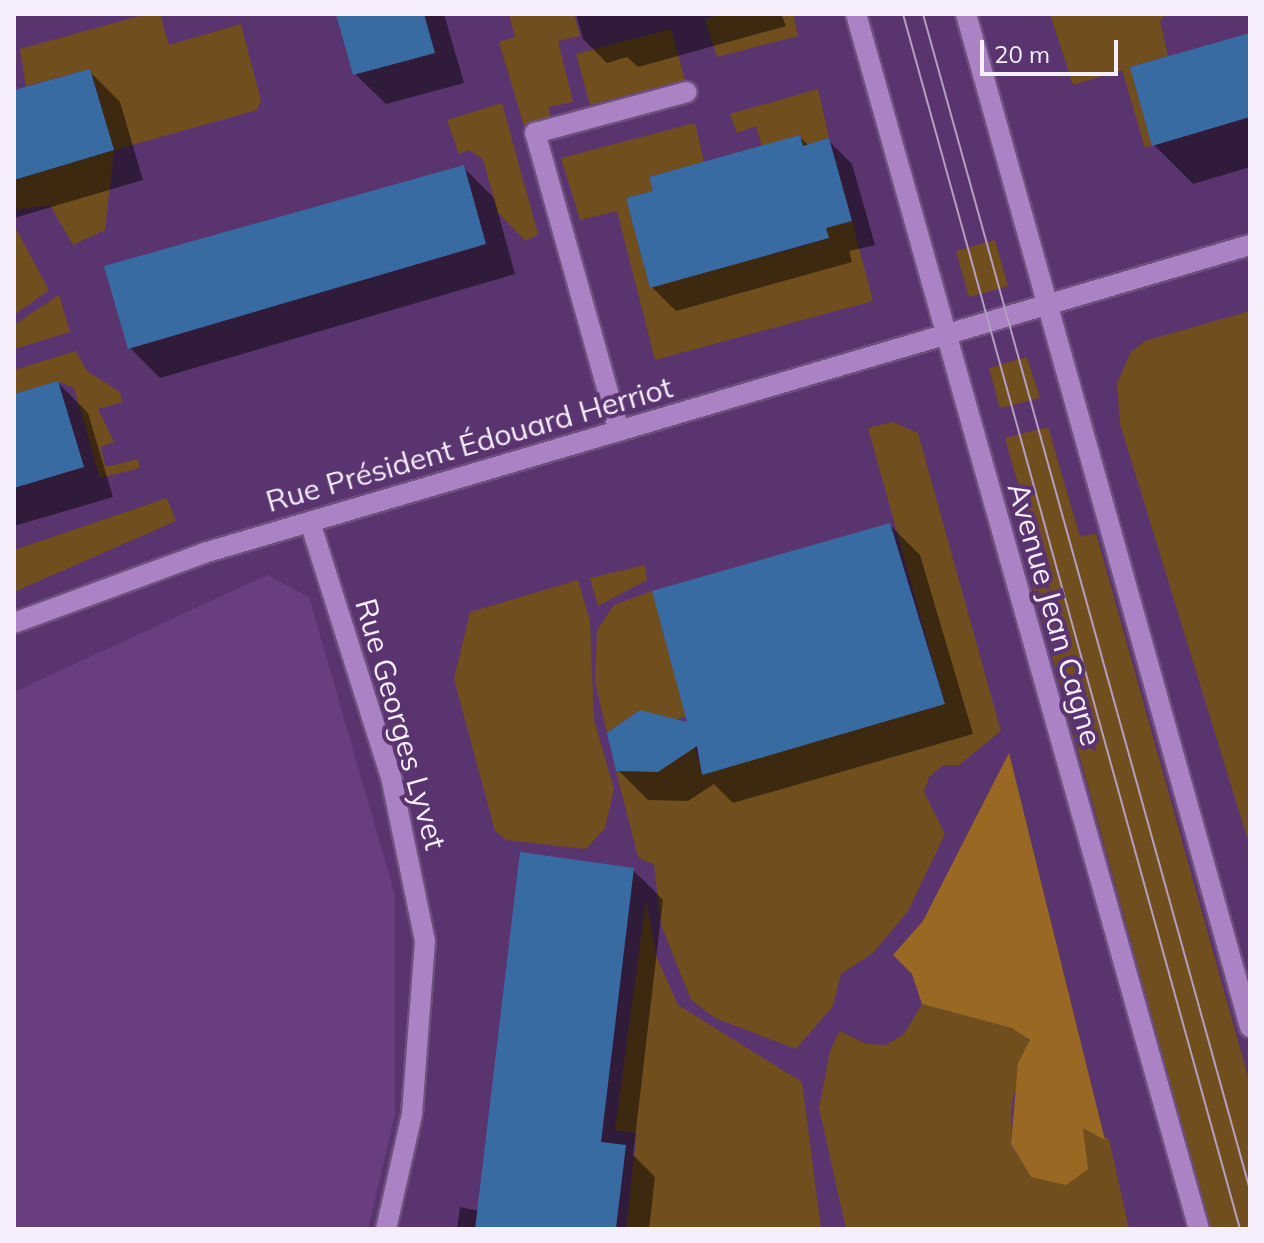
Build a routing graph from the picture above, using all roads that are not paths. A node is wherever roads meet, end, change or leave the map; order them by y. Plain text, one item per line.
1 (856, 14) edge
2 (966, 14) edge
3 (687, 92) dead end
4 (1250, 245) edge
5 (1051, 303) junction
6 (944, 335) junction
7 (619, 431) junction
8 (310, 522) junction
9 (14, 623) edge
10 (1250, 1027) edge
11 (386, 1229) edge
12 (1199, 1229) edge

1 - 6 street, Avenue Jean Cagne
2 - 5 street
3 - 7 street
4 - 5 street, Rue Président Édouard Herriot
5 - 6 street, Rue Président Édouard Herriot
5 - 10 street
6 - 7 street, Rue Président Édouard Herriot
6 - 12 street, Avenue Jean Cagne
7 - 8 street, Rue Président Édouard Herriot
8 - 9 street, Rue Président Édouard Herriot
8 - 11 street, Rue Georges Lyvet

